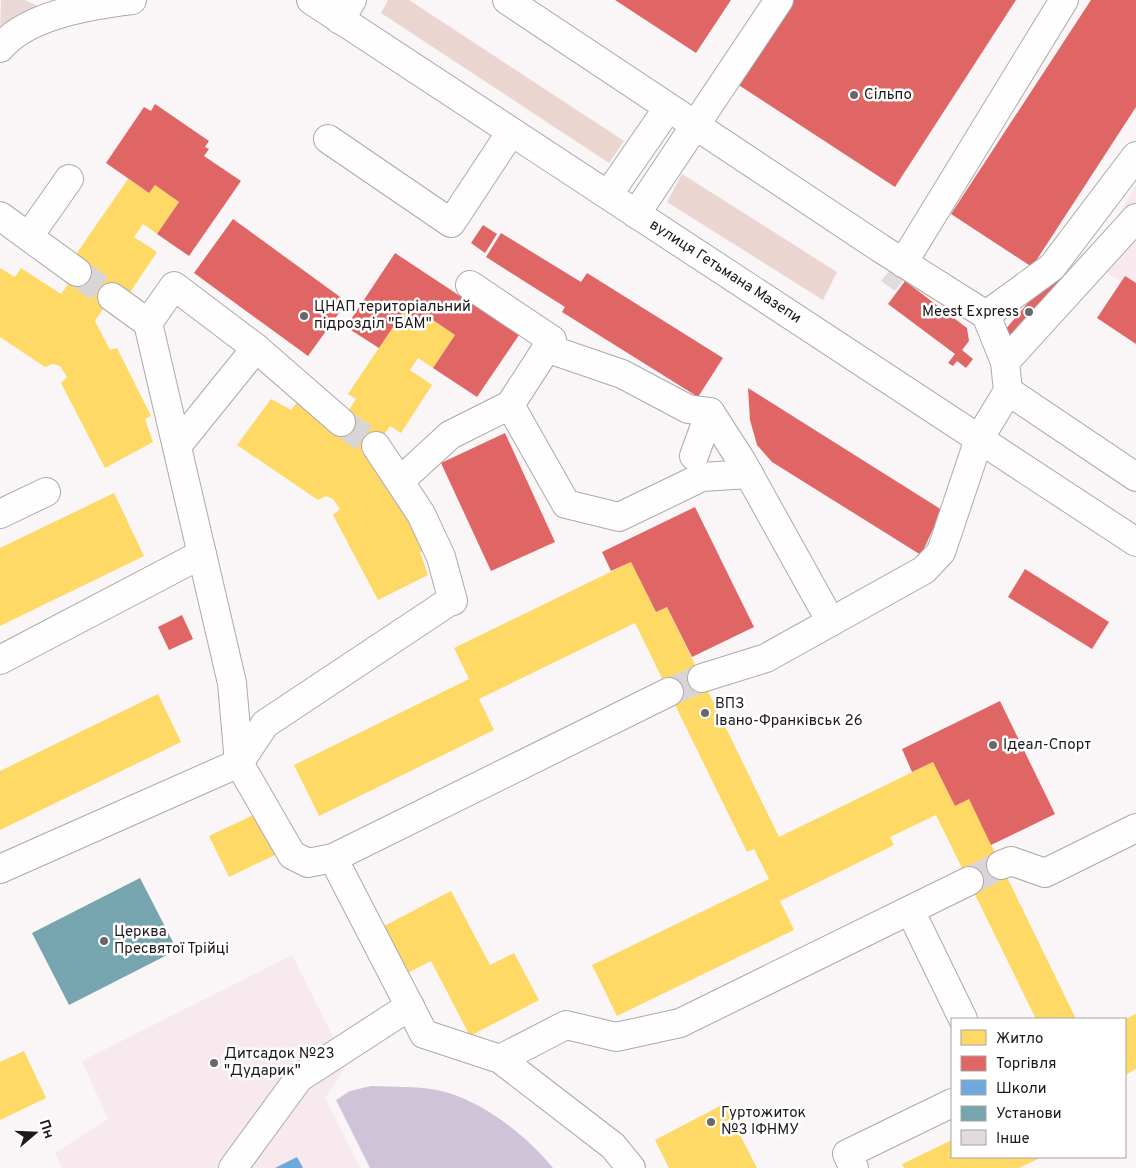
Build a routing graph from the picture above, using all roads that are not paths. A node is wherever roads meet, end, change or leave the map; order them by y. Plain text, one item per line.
1 (507, 0) edge
2 (779, 0) edge
3 (1064, 0) edge
4 (108, 1) edge
5 (308, 1) edge
6 (346, 10) edge
7 (0, 48) edge
8 (668, 108) junction
9 (694, 126) junction
10 (511, 132) junction
11 (328, 139) dead end
12 (1136, 156) edge
13 (70, 179) dead end
14 (608, 196) junction
15 (636, 214) junction
16 (0, 216) edge
17 (1136, 218) edge
18 (29, 236) junction
19 (903, 263) junction
20 (77, 272) tunnel mouth
21 (470, 285) dead end
22 (112, 296) tunnel mouth
23 (986, 315) junction
24 (148, 323) junction
25 (256, 348) junction
26 (546, 348) junction
27 (1005, 362) junction
28 (1008, 391) junction
29 (510, 405) junction
30 (710, 412) junction
31 (341, 422) tunnel mouth
32 (979, 439) junction
33 (177, 446) junction
34 (376, 446) tunnel mouth
35 (694, 456) dead end
36 (749, 474) junction
37 (1136, 477) edge
38 (400, 481) junction
39 (46, 492) dead end
40 (0, 514) edge
41 (1136, 542) edge
42 (202, 554) junction
43 (831, 622) junction
44 (0, 660) edge
45 (702, 678) tunnel mouth
46 (669, 692) tunnel mouth
47 (238, 763) junction
48 (1136, 828) edge
49 (333, 858) junction
50 (1001, 865) tunnel mouth
51 (0, 870) edge
52 (969, 882) tunnel mouth
53 (910, 910) junction
54 (410, 1006) junction
55 (963, 1018) edge
56 (500, 1059) junction
57 (951, 1103) edge
58 (233, 1168) edge
59 (631, 1168) edge
60 (854, 1168) edge

1 - 8 main road
2 - 9 main road
3 - 19 main road
4 - 7 main road
5 - 6 main road, вулиця Гетьмана Мазепи
6 - 10 main road, вулиця Гетьмана Мазепи
8 - 9 main road
8 - 14 main road
9 - 15 main road
9 - 19 main road
10 - 11 main road
10 - 14 main road, вулиця Гетьмана Мазепи
12 - 23 main road
13 - 18 main road
14 - 15 main road, вулиця Гетьмана Мазепи
15 - 32 main road, вулиця Гетьмана Мазепи
16 - 18 main road
17 - 27 main road
18 - 20 main road
19 - 23 main road
21 - 26 main road
22 - 24 main road
23 - 27 main road
24 - 25 main road
24 - 33 main road
25 - 31 main road
25 - 33 main road
26 - 29 main road
26 - 30 main road
27 - 28 main road
28 - 32 main road
28 - 37 main road
29 - 36 main road
29 - 38 main road
30 - 35 main road
30 - 36 main road
32 - 41 main road, вулиця Гетьмана Мазепи
32 - 43 main road
33 - 42 main road
34 - 38 main road
36 - 43 main road
38 - 47 main road
39 - 40 main road
42 - 44 main road
42 - 47 main road
43 - 45 main road
46 - 49 main road
47 - 49 main road
47 - 51 main road
48 - 50 main road
49 - 54 main road
52 - 53 main road
53 - 55 main road
53 - 56 main road
54 - 56 main road
54 - 58 main road
56 - 59 main road
57 - 60 main road

